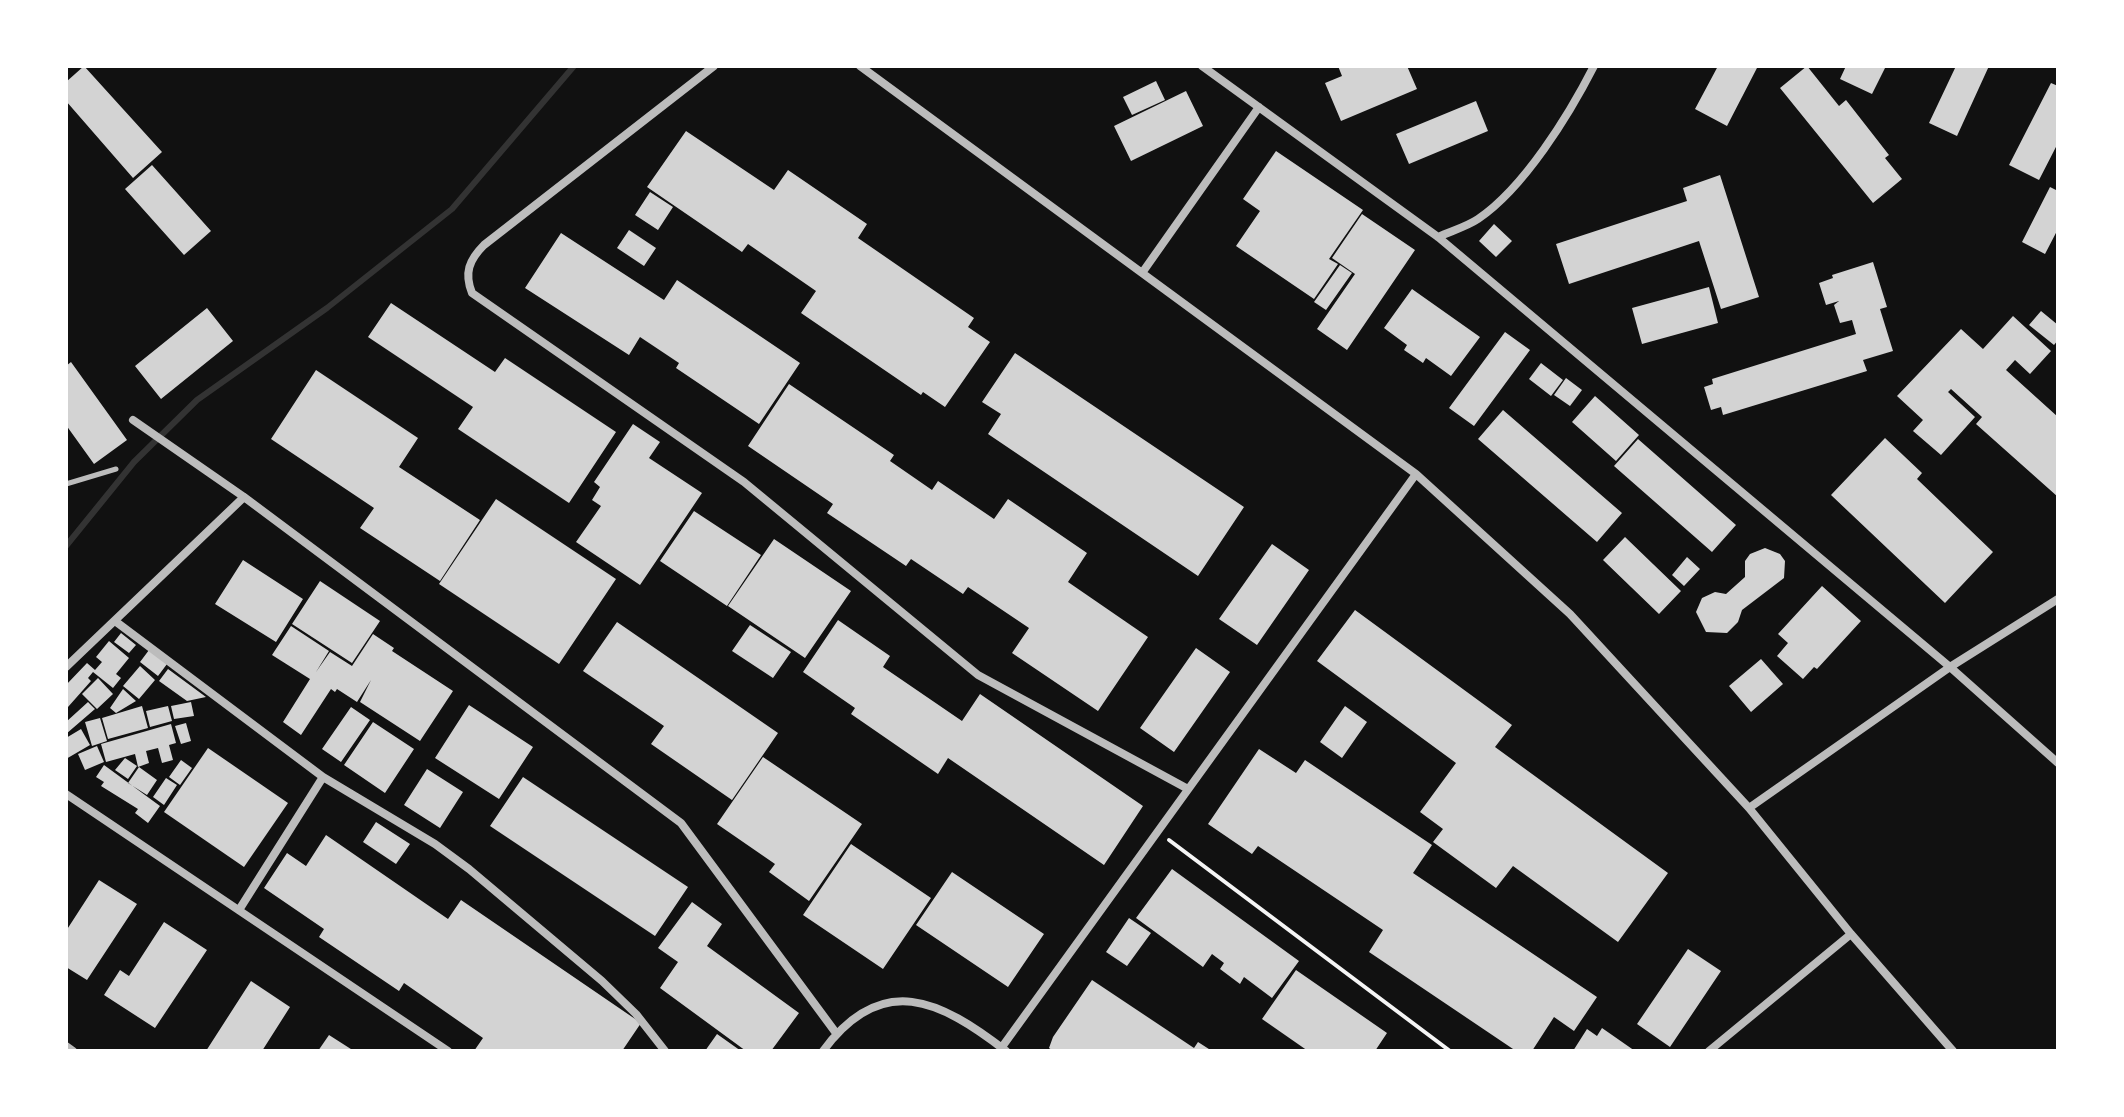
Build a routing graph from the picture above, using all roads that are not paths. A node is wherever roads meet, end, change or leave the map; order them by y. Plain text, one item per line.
1 (714, 66) edge
2 (860, 66) edge
3 (1202, 66) edge
4 (1594, 66) edge
5 (1259, 107) junction
6 (1438, 237) junction
7 (1142, 273) junction
8 (133, 420) dead end
9 (116, 469) dead end
10 (1416, 474) junction
11 (66, 484) edge
12 (244, 497) junction
13 (2058, 599) edge
14 (115, 621) junction
15 (66, 667) edge
16 (1950, 667) junction
17 (2058, 763) edge
18 (323, 777) junction
19 (1188, 789) junction
20 (66, 794) edge
21 (1749, 808) junction
22 (239, 910) junction
23 (1851, 934) junction
24 (836, 1033) junction
25 (66, 1046) edge
26 (1004, 1049) edge
27 (73, 1051) edge
28 (448, 1051) edge
29 (665, 1051) edge
30 (823, 1051) edge
31 (1709, 1051) edge
32 (1953, 1051) edge

1 - 19 street
2 - 7 street
3 - 5 street
4 - 6 street
5 - 6 street
5 - 7 street
6 - 16 street
7 - 10 street
8 - 12 street
9 - 11 lane
10 - 19 street
10 - 21 street
12 - 14 street
12 - 24 street
13 - 16 street
14 - 15 street
14 - 18 street
16 - 17 street
16 - 21 street
18 - 22 street
18 - 29 street
19 - 26 street
20 - 22 street
21 - 23 street
22 - 28 street
23 - 31 street
23 - 32 street
24 - 26 street
24 - 30 street
25 - 27 street

